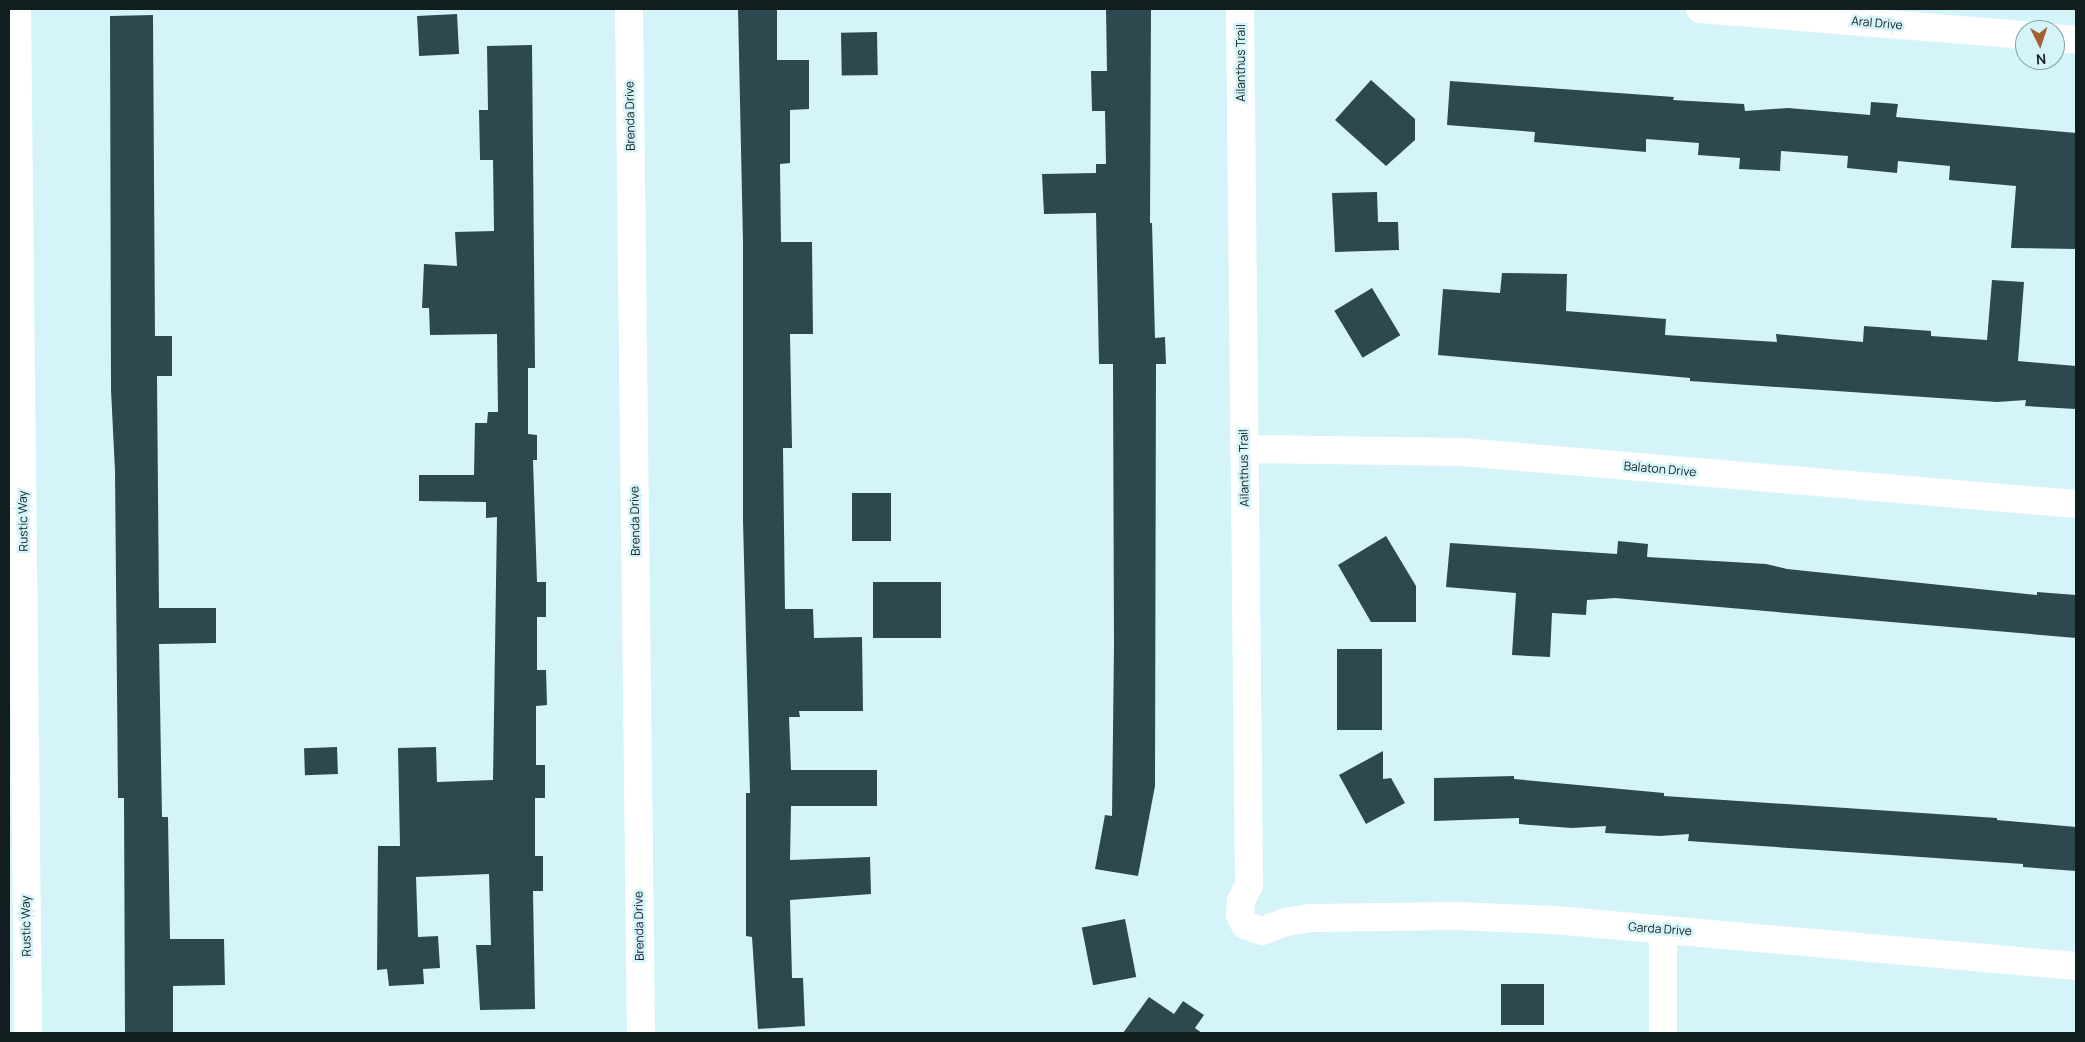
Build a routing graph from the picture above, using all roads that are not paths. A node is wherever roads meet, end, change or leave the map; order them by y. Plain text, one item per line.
1 (17, 9) edge
2 (629, 9) edge
3 (1240, 9) edge
4 (1700, 9) edge
5 (2015, 35) edge
6 (1244, 449) junction
7 (2076, 504) edge
8 (16, 774) edge
9 (1245, 924) joint
10 (1663, 931) junction
11 (2076, 966) edge
12 (28, 1033) edge
13 (641, 1033) edge
14 (1663, 1033) edge

1 - 8 street, Rustic Way
2 - 13 street, Brenda Drive
3 - 6 street, Ailanthus Trail
4 - 5 street, Aral Drive
6 - 7 street, Balaton Drive
6 - 9 street, Ailanthus Trail
8 - 12 street, Rustic Way
9 - 10 street, Garda Drive
10 - 11 street, Garda Drive
10 - 14 street

